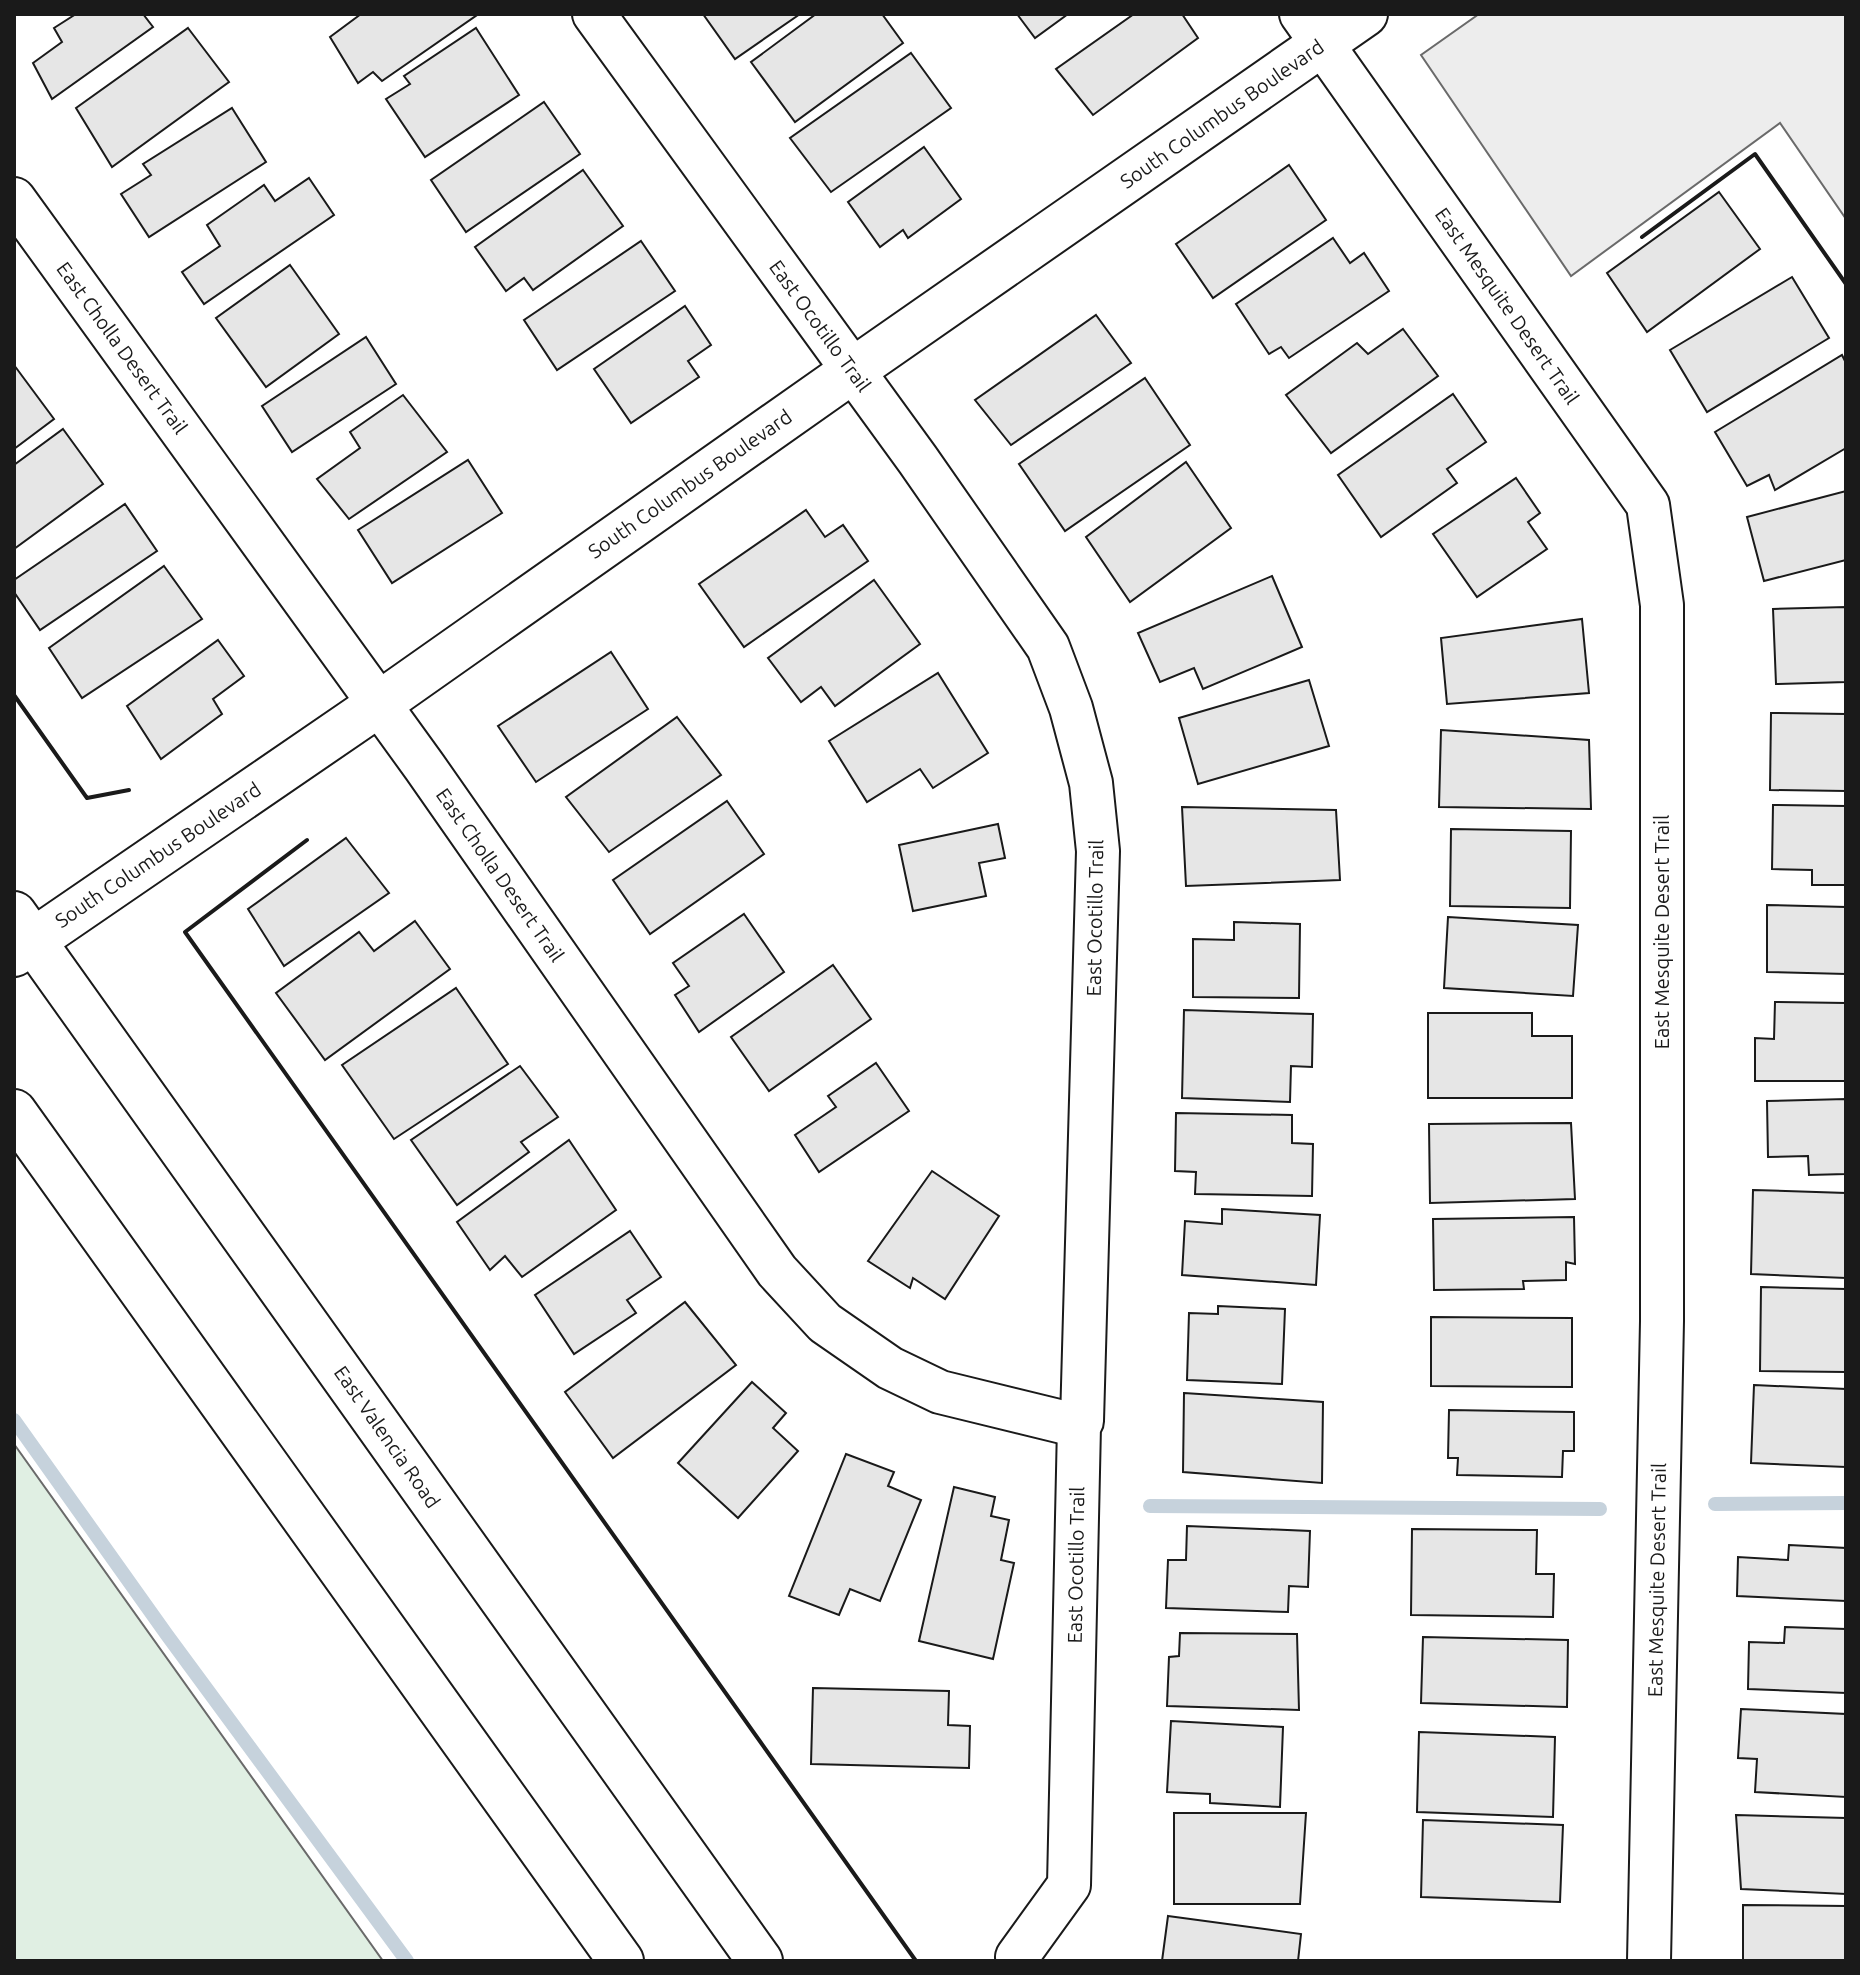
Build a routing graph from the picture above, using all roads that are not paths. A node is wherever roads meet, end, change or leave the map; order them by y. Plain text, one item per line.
1 (594, 14) edge
2 (1365, 14) edge
3 (1312, 29) edge
4 (14, 199) edge
5 (852, 371) junction
6 (379, 704) junction
7 (20, 936) edge
8 (14, 1112) edge
9 (1079, 1426) junction
10 (1017, 1957) dead end
11 (621, 1961) edge
12 (760, 1961) edge
13 (1649, 1961) edge

1 - 5 street, East Ocotillo Trail
2 - 3 main road, South Columbus Boulevard
3 - 5 main road, South Columbus Boulevard
3 - 13 street, East Mesquite Desert Trail
4 - 6 street, East Cholla Desert Trail
5 - 6 main road, South Columbus Boulevard
5 - 9 street, East Ocotillo Trail
6 - 7 main road, South Columbus Boulevard
6 - 9 street, East Cholla Desert Trail
7 - 12 main road, East Valencia Road
8 - 11 main road
9 - 10 street, East Ocotillo Trail

